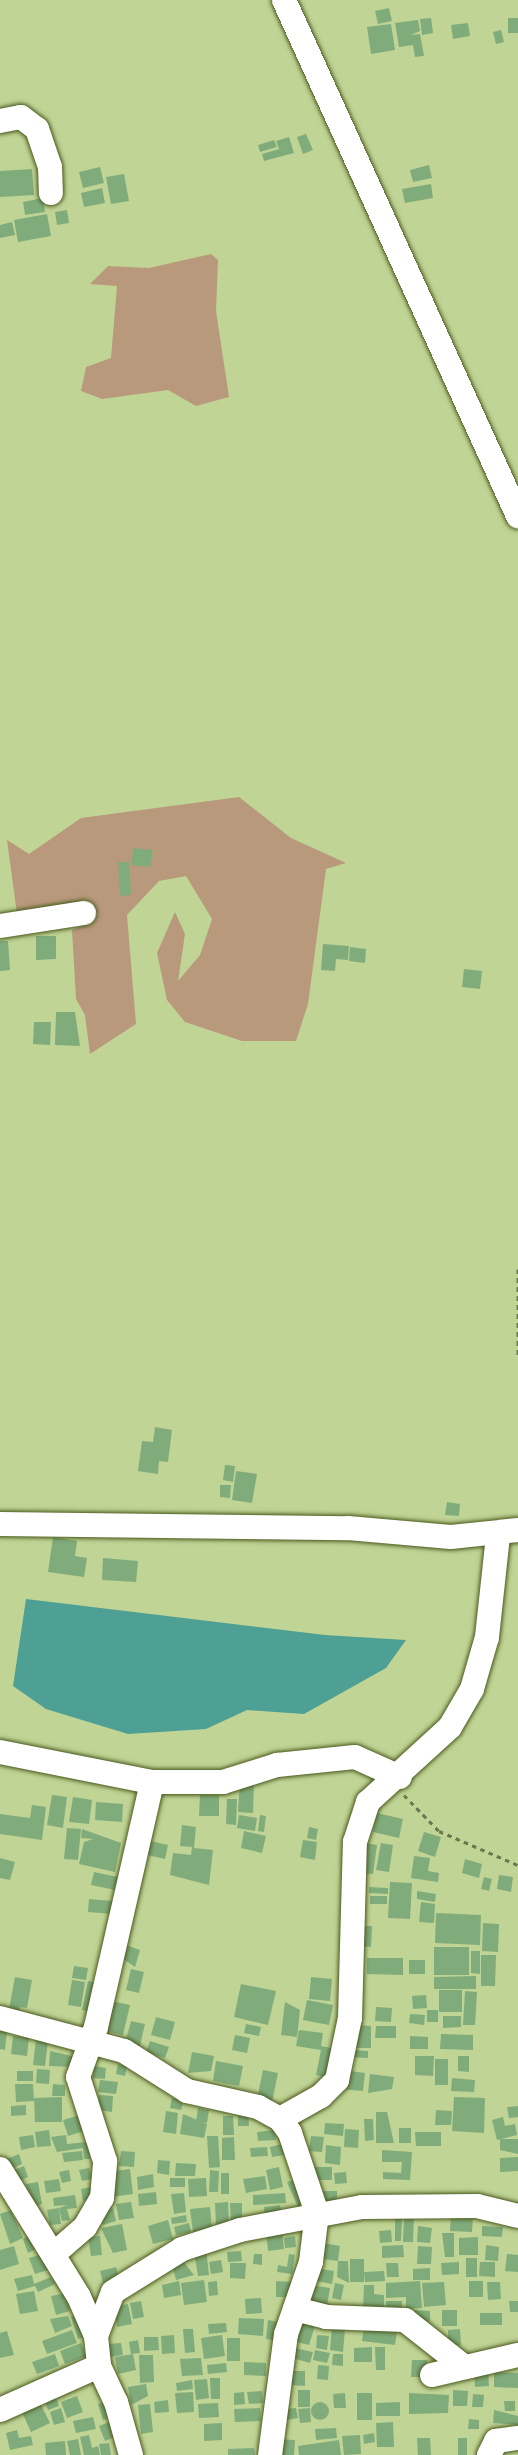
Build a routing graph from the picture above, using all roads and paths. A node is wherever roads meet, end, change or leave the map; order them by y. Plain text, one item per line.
1 (284, 0) edge
2 (0, 120) edge
3 (51, 193) dead end
4 (518, 516) edge
5 (84, 913) dead end
6 (0, 926) edge
7 (518, 1269) edge
8 (518, 1356) edge
9 (0, 1524) edge
10 (508, 1533) edge
11 (0, 1752) edge
12 (396, 1780) junction
13 (152, 1782) junction
14 (518, 1865) edge
15 (0, 2018) edge
16 (86, 2043) junction
17 (280, 2119) junction
18 (3, 2184) edge
19 (317, 2213) junction
20 (518, 2216) edge
21 (55, 2253) junction
22 (295, 2309) junction
23 (96, 2336) junction
24 (518, 2355) edge
25 (99, 2366) junction
26 (463, 2366) junction
27 (432, 2375) dead end
28 (0, 2410) edge
29 (518, 2438) edge
30 (131, 2455) edge
31 (270, 2455) edge
32 (489, 2455) edge

1 - 4 street
2 - 3 street
5 - 6 street
7 - 8 path
9 - 10 street
10 - 12 street
11 - 13 street
12 - 13 street
12 - 14 path
12 - 17 street
13 - 16 street
15 - 16 street
16 - 17 street
16 - 21 street
17 - 19 street
18 - 21 street
19 - 20 street
19 - 22 street
19 - 23 street
21 - 23 street
22 - 26 street
22 - 31 street
23 - 25 street
24 - 26 street
25 - 28 street
25 - 30 street
26 - 27 street
29 - 32 street

